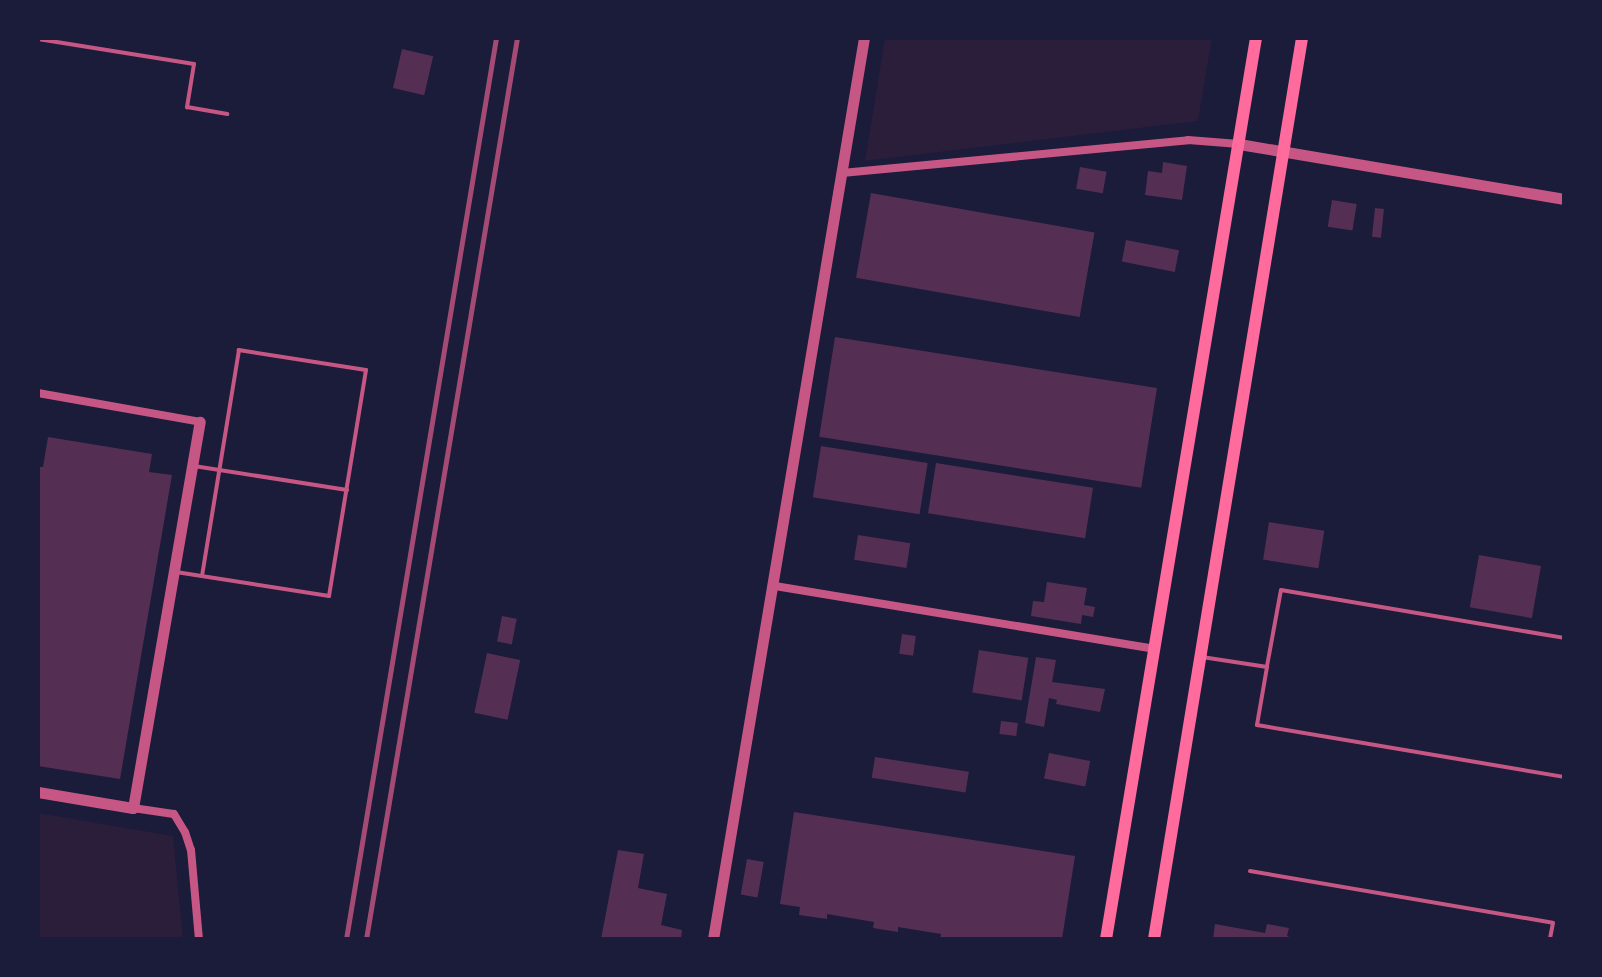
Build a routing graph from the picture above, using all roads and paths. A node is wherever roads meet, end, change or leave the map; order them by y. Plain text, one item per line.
1 (864, 38) edge
2 (1256, 38) edge
3 (1302, 38) edge
4 (38, 39) edge
5 (227, 114) dead end
6 (1239, 144) junction
7 (1283, 151) junction
8 (842, 173) junction
9 (1564, 199) edge
10 (38, 393) edge
11 (200, 422) joint
12 (192, 465) junction
13 (219, 470) junction
14 (347, 490) junction
15 (174, 572) junction
16 (202, 576) junction
17 (775, 586) junction
18 (1564, 638) edge
19 (1154, 649) junction
20 (1200, 657) junction
21 (1267, 667) junction
22 (1564, 777) edge
23 (38, 792) edge
24 (133, 808) junction
25 (1250, 871) dead end
26 (199, 939) edge
27 (713, 939) edge
28 (1106, 939) edge
29 (1154, 939) edge
30 (1550, 939) edge

1 - 8 street
2 - 6 main road
3 - 7 main road
4 - 5 lane
6 - 7 street
6 - 8 street
6 - 19 main road
7 - 9 street
7 - 20 main road
8 - 17 street
10 - 11 street
11 - 12 street
12 - 13 lane
12 - 15 street
13 - 14 lane
13 - 14 lane
13 - 16 lane
14 - 16 lane
15 - 16 lane
15 - 24 street
17 - 19 street
17 - 27 street
18 - 21 lane
19 - 28 main road
20 - 21 lane
20 - 29 main road
21 - 22 lane
23 - 24 street
24 - 26 street
25 - 30 lane

